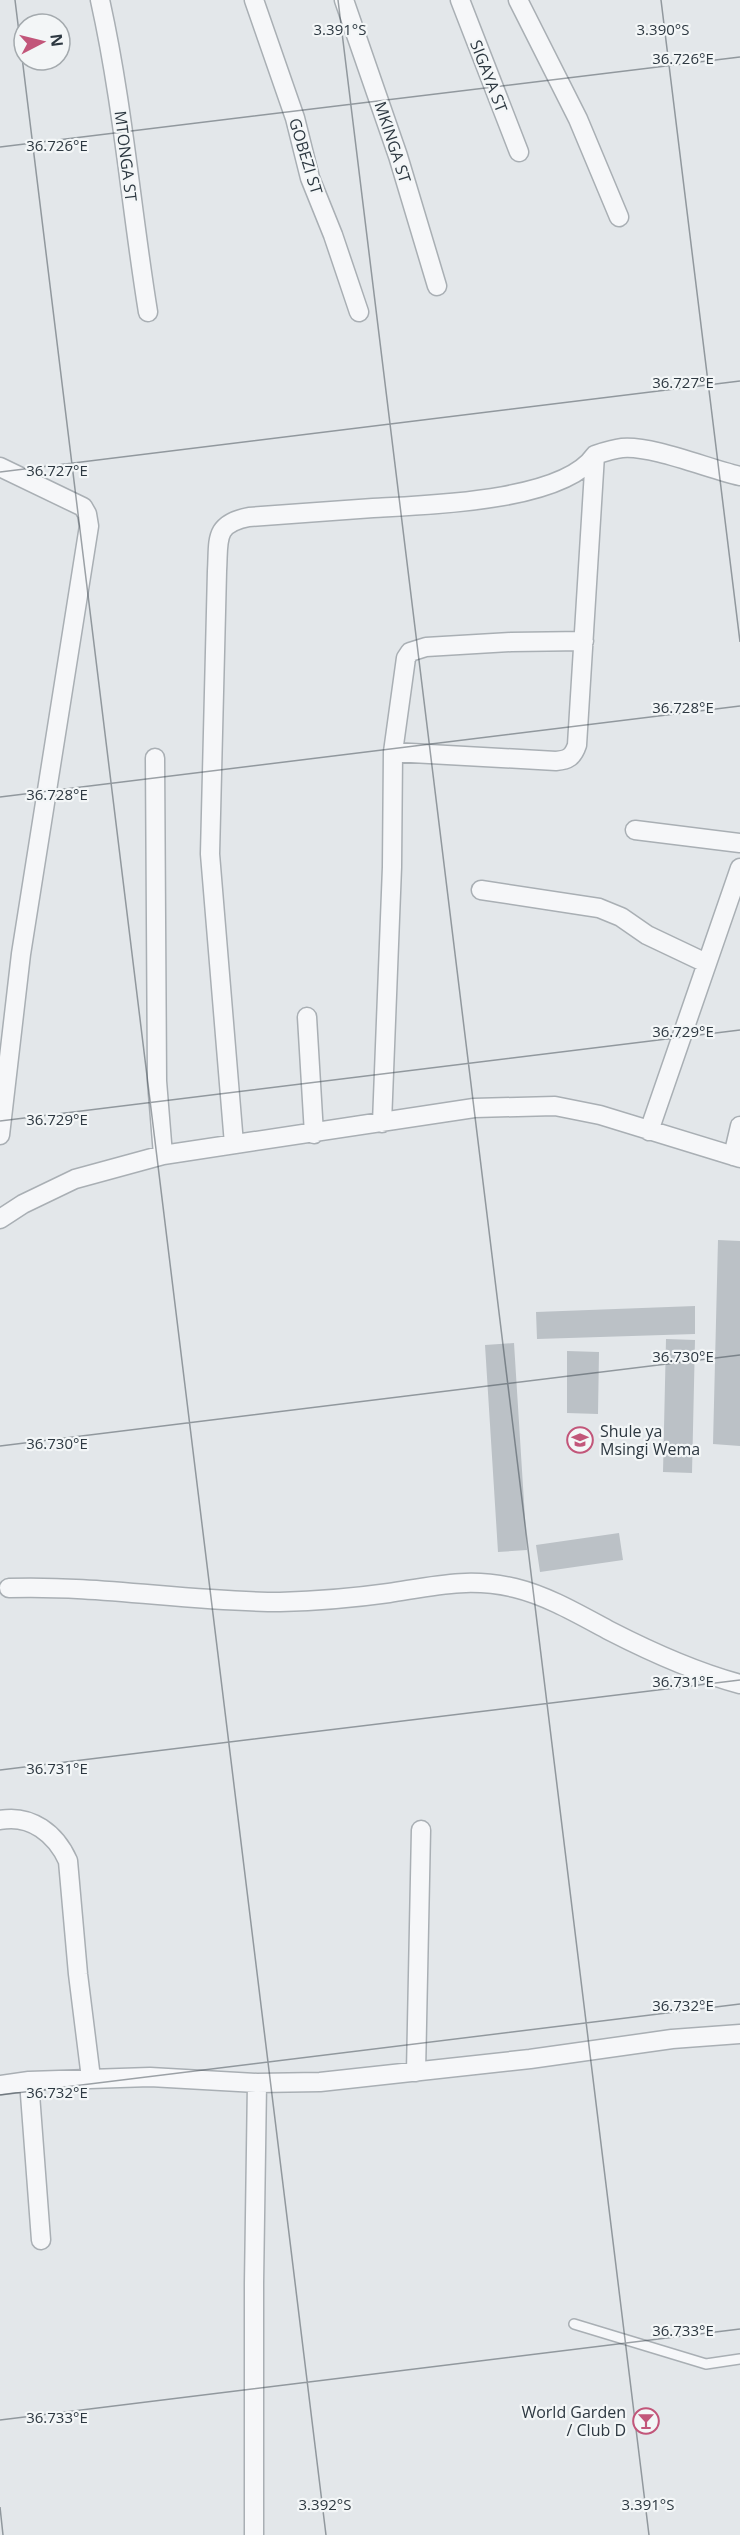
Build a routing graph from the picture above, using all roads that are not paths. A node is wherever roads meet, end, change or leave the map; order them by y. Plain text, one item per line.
1 (100, 0) edge
2 (254, 0) edge
3 (344, 0) edge
4 (460, 0) edge
5 (518, 0) edge
6 (519, 152) dead end
7 (619, 217) dead end
8 (437, 286) dead end
9 (148, 312) dead end
10 (359, 312) dead end
11 (595, 455) junction
12 (0, 467) edge
13 (740, 476) edge
14 (584, 641) junction
15 (393, 752) junction
16 (155, 758) dead end
17 (634, 830) dead end
18 (740, 843) edge
19 (740, 868) edge
20 (481, 890) dead end
21 (706, 963) junction
22 (307, 1017) dead end
23 (382, 1123) junction
24 (740, 1126) edge
25 (649, 1131) junction
26 (314, 1134) junction
27 (0, 1135) edge
28 (234, 1144) junction
29 (163, 1155) junction
30 (736, 1157) edge
31 (0, 1219) edge
32 (9, 1588) dead end
33 (740, 1684) edge
34 (0, 1820) edge
35 (421, 1830) dead end
36 (740, 2034) edge
37 (416, 2072) junction
38 (91, 2078) junction
39 (29, 2081) junction
40 (257, 2083) junction
41 (0, 2085) edge
42 (41, 2240) dead end
43 (574, 2324) dead end
44 (740, 2359) edge
45 (254, 2535) edge

1 - 9 street, MTONGA ST
2 - 10 street, GOBEZI ST
3 - 8 street, MKINGA ST
4 - 6 street, SIGAYA ST
5 - 7 street
11 - 13 street
11 - 14 street
11 - 28 street
12 - 27 street
14 - 15 street
14 - 15 street
15 - 23 street
16 - 29 street
17 - 18 street
19 - 21 street
20 - 21 street
21 - 25 street
22 - 26 street
23 - 25 street
23 - 26 street
24 - 30 street
25 - 30 street
26 - 28 street
28 - 29 street
29 - 31 street
32 - 33 street
34 - 38 street
35 - 37 street
36 - 37 street
37 - 40 street
38 - 39 street
38 - 40 street
39 - 41 street
39 - 42 street
40 - 45 street
43 - 44 lane

